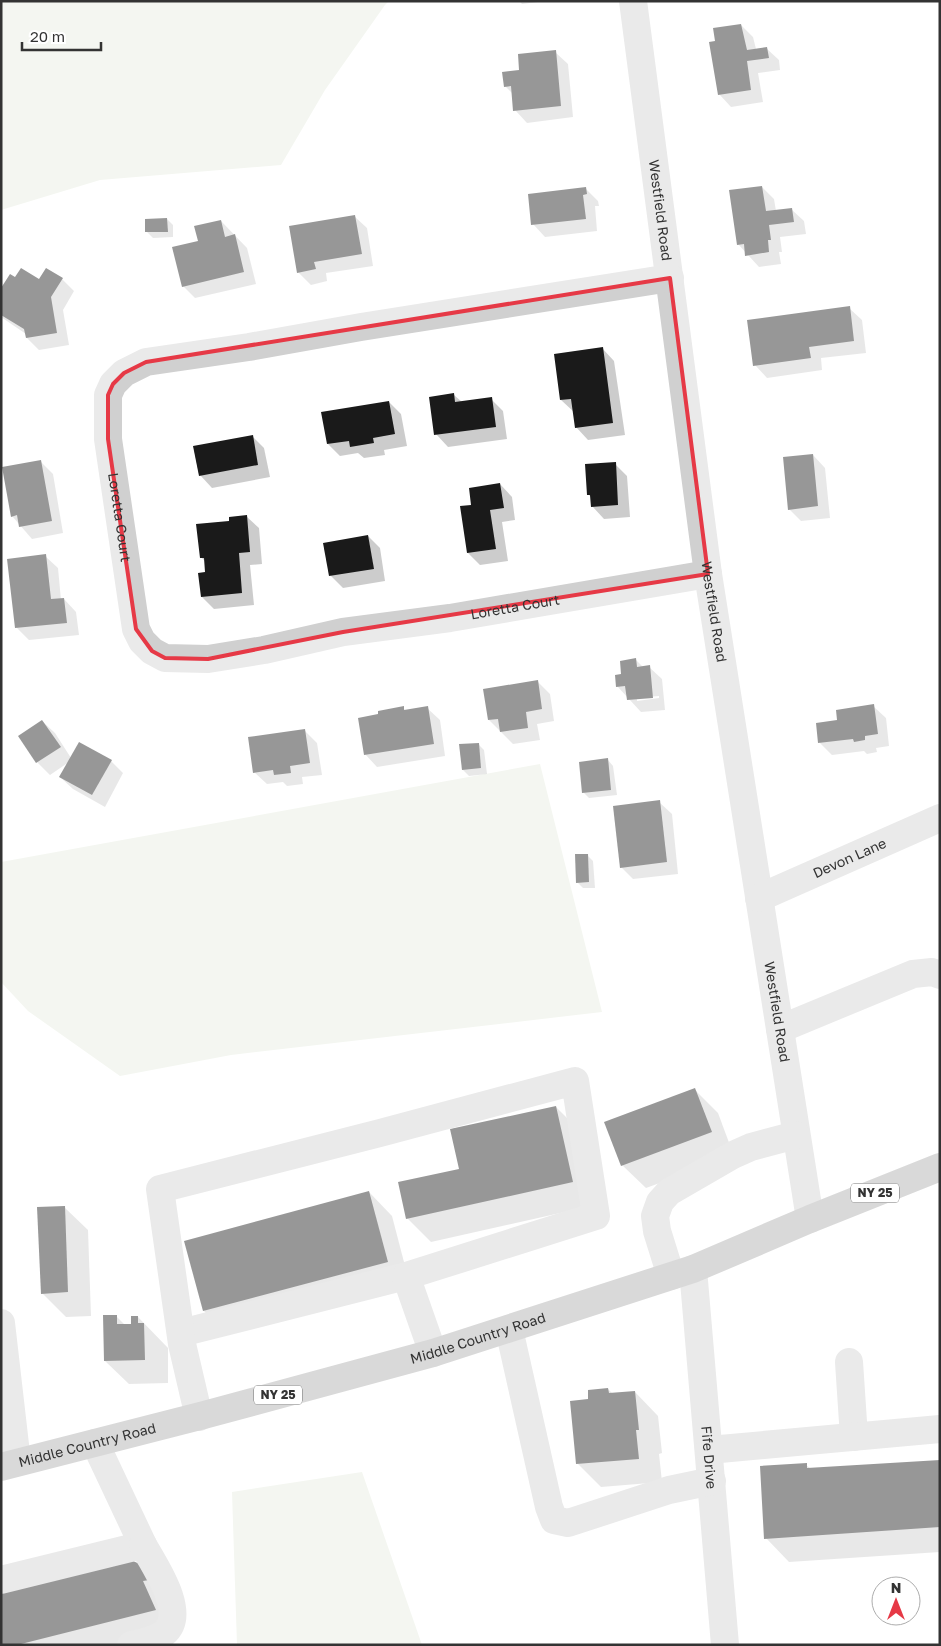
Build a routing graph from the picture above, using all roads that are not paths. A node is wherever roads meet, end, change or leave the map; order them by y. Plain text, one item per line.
1 (633, 1) edge
2 (670, 278) junction
3 (708, 574) junction
4 (940, 818) edge
5 (759, 898) junction
6 (940, 975) edge
7 (780, 1029) junction
8 (796, 1135) junction
9 (940, 1166) edge
10 (810, 1219) junction
11 (682, 1273) junction
12 (406, 1276) junction
13 (1, 1323) edge
14 (509, 1328) junction
15 (181, 1333) junction
16 (433, 1353) junction
17 (849, 1362) dead end
18 (4, 1375) edge
19 (199, 1417) junction
20 (940, 1429) edge
21 (854, 1437) junction
22 (95, 1443) junction
23 (709, 1450) junction
24 (9, 1465) edge
25 (712, 1481) junction
26 (144, 1545) junction
27 (1, 1580) edge
28 (131, 1645) edge
29 (725, 1645) edge

1 - 2 street, Westfield Road
2 - 3 street, Westfield Road
2 - 3 street, Loretta Court
3 - 5 street, Westfield Road
4 - 5 street, Devon Lane
5 - 7 street, Westfield Road
6 - 7 street
7 - 8 street, Westfield Road
8 - 10 street, Westfield Road
8 - 11 street, Fife Drive
9 - 10 main road, Middle Country Road / NY 25
10 - 11 main road, Middle Country Road / NY 25
11 - 14 main road, Middle Country Road / NY 25
11 - 23 street, Fife Drive
12 - 15 street
12 - 15 street
12 - 16 street
13 - 18 street
14 - 16 main road, Middle Country Road / NY 25
14 - 25 street
15 - 19 street
16 - 19 main road, Middle Country Road / NY 25
17 - 21 street
18 - 24 street
19 - 22 main road, Middle Country Road / NY 25
20 - 21 street
21 - 23 street
22 - 24 main road, Middle Country Road / NY 25
22 - 26 street
23 - 25 street, Fife Drive
25 - 29 street, Fife Drive
26 - 27 street
26 - 28 street

